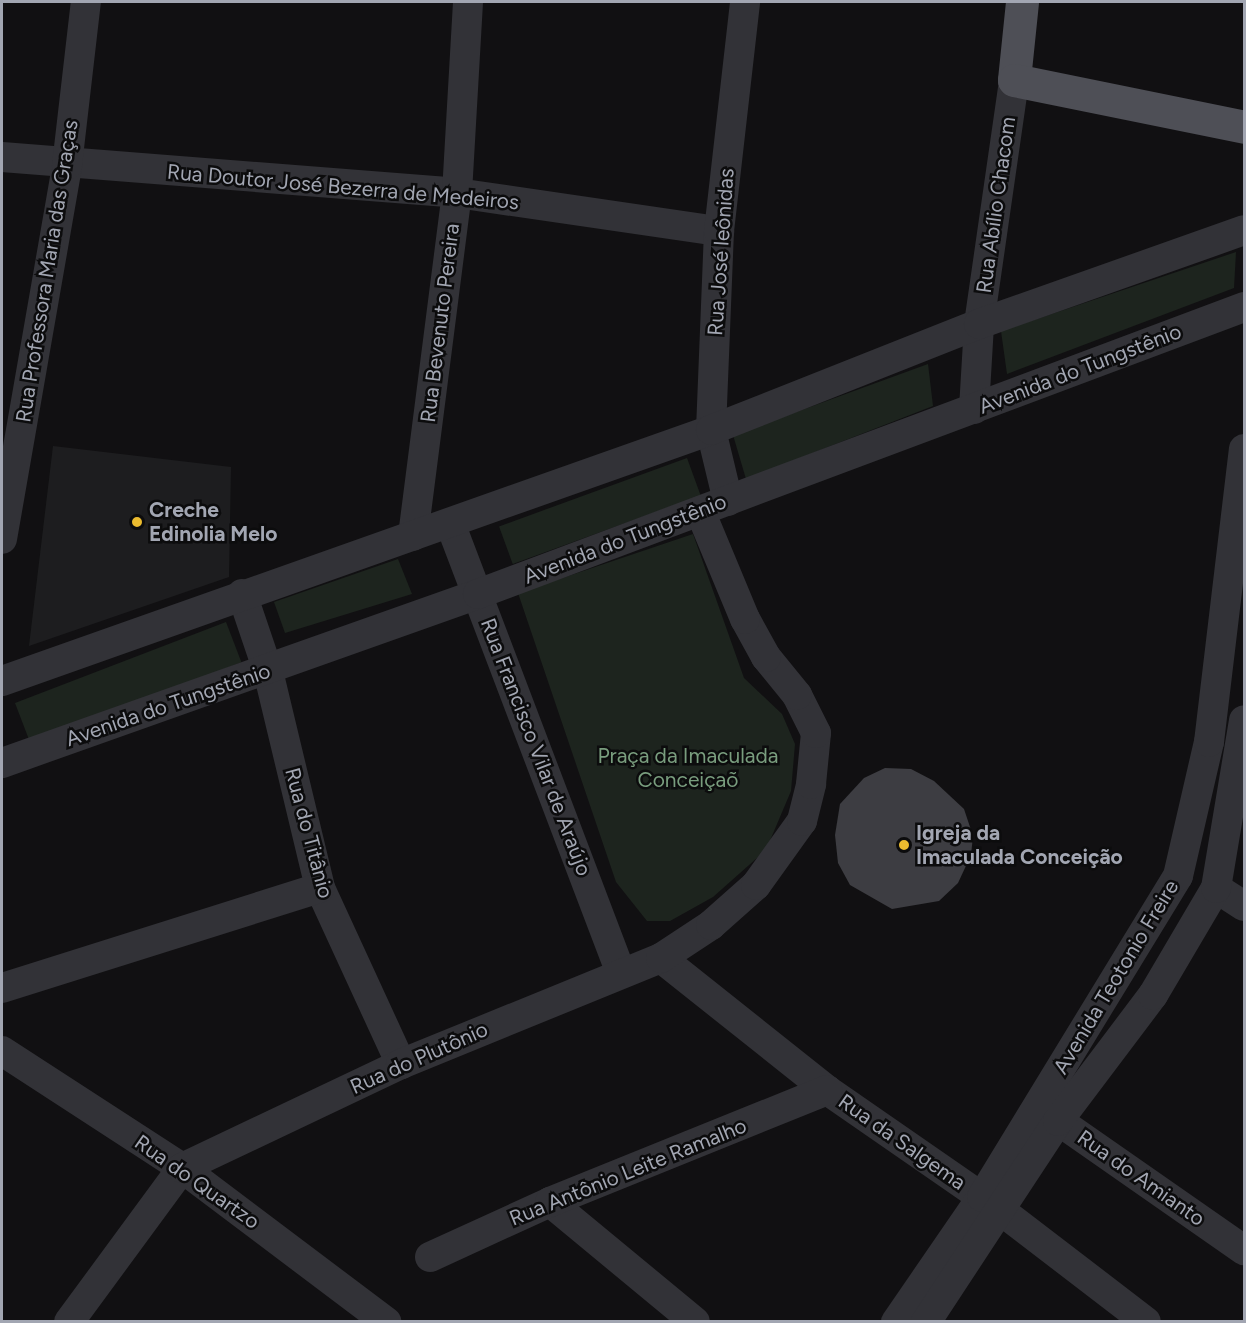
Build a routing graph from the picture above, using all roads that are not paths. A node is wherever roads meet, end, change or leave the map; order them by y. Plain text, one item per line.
1 (86, 2) edge
2 (468, 2) edge
3 (745, 2) edge
4 (1022, 2) edge
5 (1014, 80) junction
6 (1245, 127) edge
7 (2, 157) edge
8 (67, 165) junction
9 (457, 193) junction
10 (1245, 230) edge
11 (719, 231) junction
12 (1245, 307) edge
13 (980, 324) junction
14 (974, 409) junction
15 (711, 430) junction
16 (1245, 449) edge
17 (728, 501) junction
18 (700, 511) junction
19 (450, 523) junction
20 (413, 536) junction
21 (2, 539) edge
22 (1238, 561) edge
23 (242, 594) junction
24 (478, 594) junction
25 (268, 671) junction
26 (2, 681) edge
27 (1245, 720) edge
28 (2, 763) edge
29 (320, 888) junction
30 (1216, 888) junction
31 (1245, 906) edge
32 (661, 958) junction
33 (621, 972) junction
34 (2, 988) edge
35 (2, 1051) edge
36 (401, 1064) junction
37 (827, 1090) junction
38 (1048, 1113) junction
39 (182, 1168) junction
40 (550, 1202) junction
41 (990, 1203) junction
42 (1245, 1250) edge
43 (430, 1257) dead end
44 (368, 1316) edge
45 (69, 1322) edge
46 (695, 1322) edge
47 (896, 1322) edge
48 (926, 1322) edge
49 (1146, 1322) edge

1 - 8 street, Rua Professora Maria das Graças
2 - 9 street, Rua Bevenuto Pereira
3 - 11 street, Rua José leônidas
4 - 5 main road, Rua Abílio Chacom
5 - 6 main road
5 - 13 street, Rua Abílio Chacom
7 - 8 street, Rua Doutor José Bezerra de Medeiros
8 - 9 street, Rua Doutor José Bezerra de Medeiros
8 - 21 street, Rua Professora Maria das Graças
9 - 11 street, Rua Doutor José Bezerra de Medeiros
9 - 20 street, Rua Bevenuto Pereira
10 - 13 street
11 - 15 street, Rua José leônidas
12 - 14 street, Avenida do Tungstênio
13 - 14 street, Rua Abílio Chacom
13 - 15 street
14 - 17 street, Avenida do Tungstênio
15 - 17 street, Rua José leônidas
15 - 19 street
16 - 22 street, Avenida Teotonio Freire
17 - 18 street, Avenida do Tungstênio
18 - 24 street, Avenida do Tungstênio
18 - 32 street
19 - 20 street
19 - 24 street, Rua Francisco Vilar de Araújo
20 - 23 street
22 - 38 street, Avenida Teotonio Freire
23 - 25 street, Rua do Titânio
23 - 26 street
24 - 25 street, Avenida do Tungstênio
24 - 33 street, Rua Francisco Vilar de Araújo
25 - 28 street, Avenida do Tungstênio
25 - 29 street, Rua do Titânio
27 - 30 street, Avenida Teotonio Freire
29 - 34 street
29 - 36 street, Rua do Titânio
30 - 31 street
30 - 38 street, Avenida Teotonio Freire
32 - 33 street, Rua do Plutônio
32 - 37 street, Rua da Salgema
33 - 36 street, Rua do Plutônio
35 - 39 street, Rua do Quartzo
36 - 39 street, Rua do Plutônio
37 - 40 street, Rua Antônio Leite Ramalho
37 - 41 street, Rua da Salgema
38 - 41 street, Avenida Teotonio Freire
38 - 42 street, Rua do Amianto
39 - 44 street, Rua do Quartzo
39 - 45 street
40 - 43 street, Rua Antônio Leite Ramalho
40 - 46 street
41 - 47 street, Avenida Teotonio Freire
41 - 48 street, Avenida Teotonio Freire
41 - 49 street, Rua da Salgema

